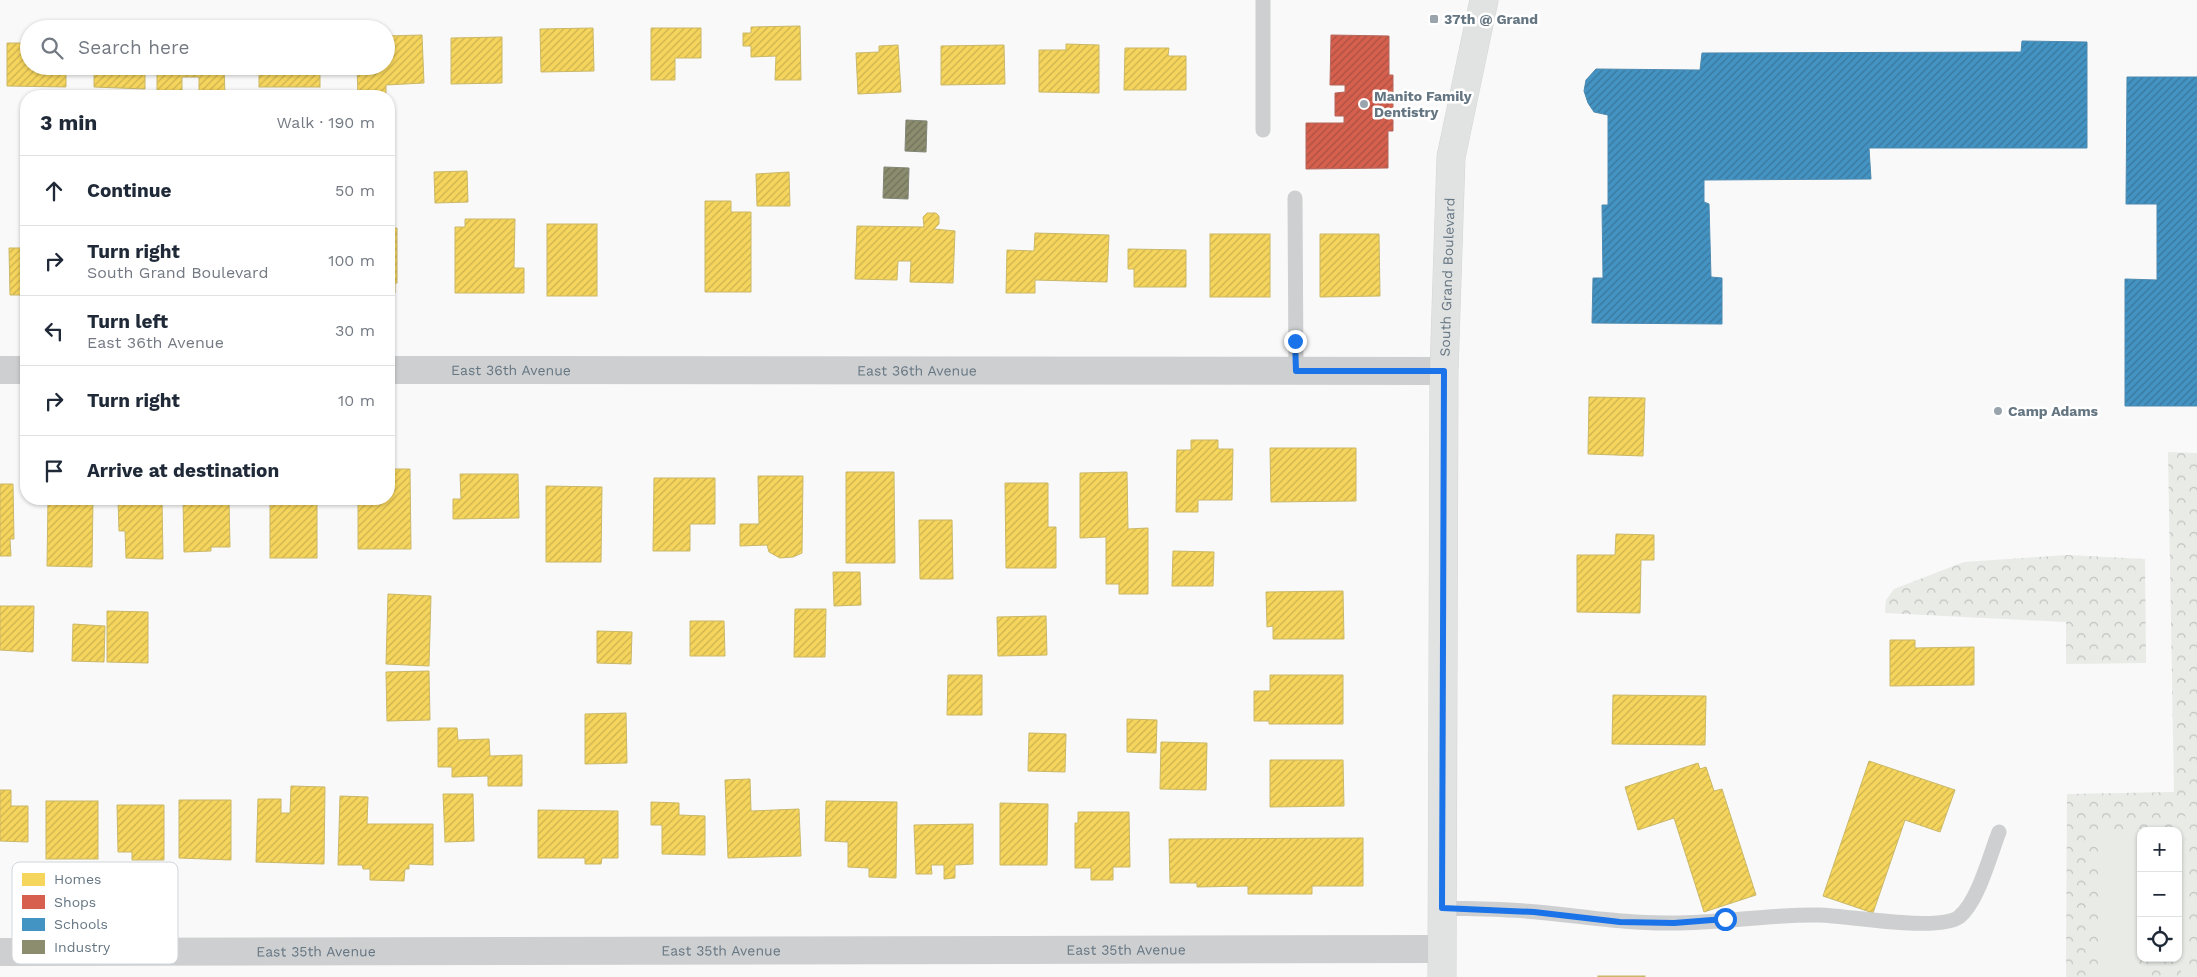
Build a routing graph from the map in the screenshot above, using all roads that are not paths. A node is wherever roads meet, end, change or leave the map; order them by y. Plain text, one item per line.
1 (1263, 0) edge
2 (1484, 0) edge
3 (1263, 130) dead end
4 (1295, 198) dead end
5 (0, 370) edge
6 (20, 370) edge
7 (395, 370) edge
8 (1296, 371) junction
9 (1444, 371) junction
10 (1999, 832) dead end
11 (1442, 908) junction
12 (1442, 949) junction
13 (178, 953) edge
14 (1442, 977) edge

1 - 3 lane
2 - 9 main road, South Grand Boulevard
4 - 8 lane
5 - 6 street
7 - 8 street, East 36th Avenue
8 - 9 street, East 36th Avenue
9 - 11 main road, South Grand Boulevard
10 - 11 lane
11 - 12 main road, South Grand Boulevard
12 - 13 street, East 35th Avenue
12 - 14 main road, South Grand Boulevard

